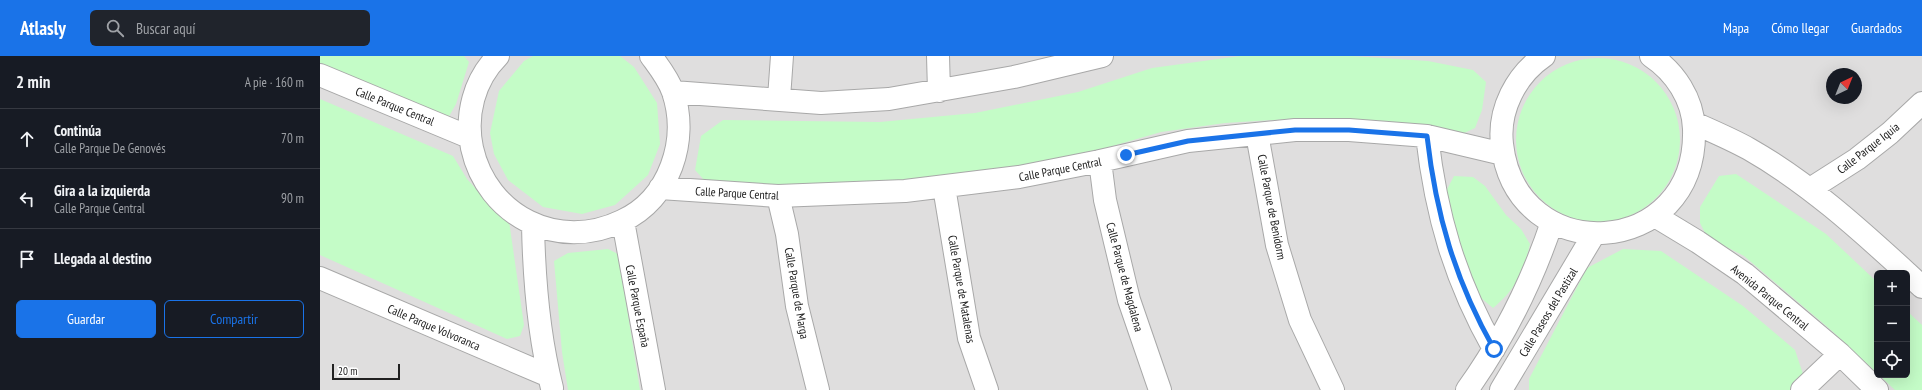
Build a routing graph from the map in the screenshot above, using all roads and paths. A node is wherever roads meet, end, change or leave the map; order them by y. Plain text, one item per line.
1 (498, 56) edge
2 (651, 56) edge
3 (782, 56) edge
4 (1102, 56) edge
5 (1651, 56) edge
6 (1533, 57) edge
7 (942, 58) edge
8 (320, 75) edge
9 (939, 91) junction
10 (673, 92) junction
11 (779, 98) junction
12 (1922, 103) edge
13 (1694, 123) junction
14 (1257, 134) junction
15 (1427, 136) junction
16 (469, 137) junction
17 (1503, 154) junction
18 (1100, 162) junction
19 (944, 187) junction
20 (660, 188) junction
21 (1810, 189) junction
22 (778, 196) junction
23 (1655, 216) junction
24 (623, 221) junction
25 (1552, 222) junction
26 (533, 225) junction
27 (1594, 234) junction
28 (1904, 270) edge
29 (1910, 276) edge
30 (320, 278) edge
31 (1922, 287) edge
32 (1494, 349) junction
33 (1840, 354) junction
34 (551, 383) edge
35 (654, 390) edge
36 (818, 390) edge
37 (987, 390) edge
38 (1160, 390) edge
39 (1333, 390) edge
40 (1467, 390) edge
41 (1502, 390) edge
42 (1802, 390) edge
43 (1877, 390) edge

1 - 16 street
2 - 10 street
3 - 11 street
4 - 9 street
5 - 13 street
6 - 17 street
7 - 9 street
8 - 16 street, Calle Parque Central
9 - 11 street
10 - 11 street
10 - 20 street
12 - 21 street, Calle Parque Iquia
13 - 21 street
13 - 23 street
14 - 15 street, Calle Parque Central
14 - 18 street, Calle Parque Central
14 - 39 street, Calle Parque de Benidorm
15 - 17 street, Calle Parque Central
15 - 32 street
16 - 26 street
17 - 25 street
18 - 19 street, Calle Parque Central
18 - 38 street, Calle Parque de Magdalena
19 - 22 street, Calle Parque Central
19 - 37 street, Calle Parque de Matalenas
20 - 22 street, Calle Parque Central
20 - 24 street
21 - 28 street
22 - 36 street, Calle Parque de Marga
23 - 27 street
23 - 33 street, Avenida Parque Central
24 - 26 street
24 - 35 street, Calle Parque España
25 - 27 street
25 - 32 street
26 - 34 street
27 - 41 street, Calle Paseos del Pastizal
29 - 31 street
30 - 34 street, Calle Parque Volvoranca
32 - 40 street
33 - 42 street
33 - 43 street, Avenida Parque Central

